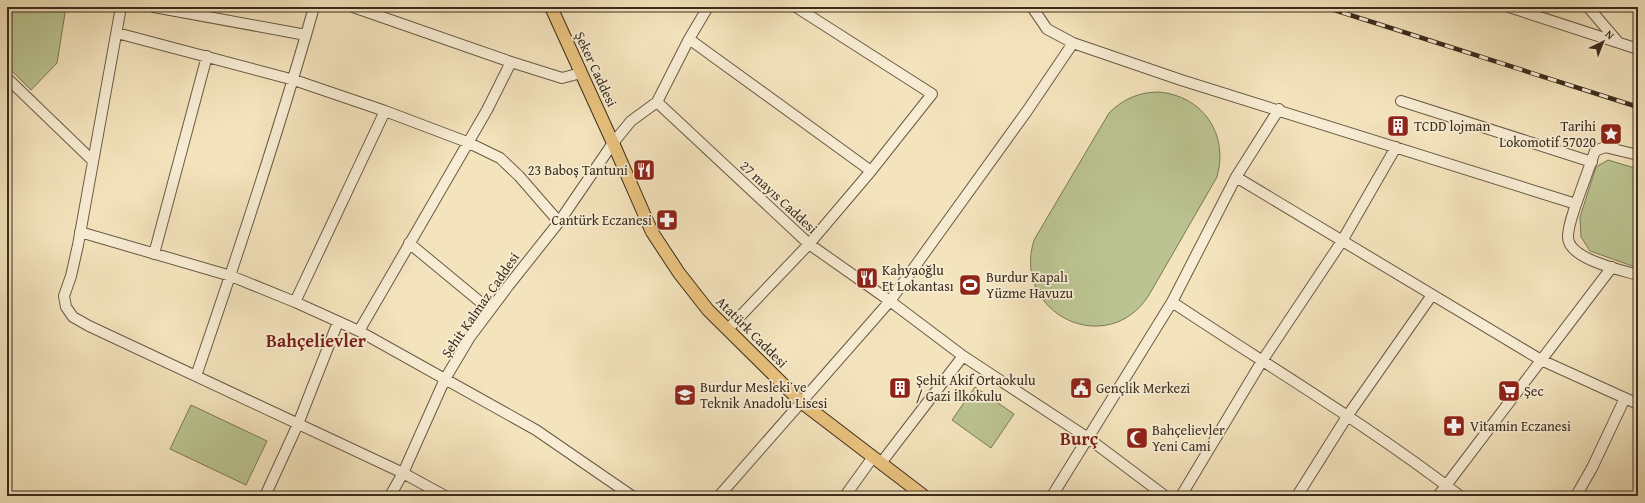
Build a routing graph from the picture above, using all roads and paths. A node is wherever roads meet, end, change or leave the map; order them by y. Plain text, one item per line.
1 (121, 7) edge
2 (154, 7) edge
3 (314, 7) edge
4 (353, 7) edge
5 (551, 7) edge
6 (708, 7) edge
7 (796, 7) edge
8 (1032, 7) edge
9 (1510, 7) edge
10 (1588, 7) edge
11 (1530, 10) edge
12 (117, 33) junction
13 (306, 35) junction
14 (688, 39) junction
15 (1618, 42) junction
16 (1073, 43) junction
17 (1638, 48) edge
18 (207, 56) junction
19 (511, 62) junction
20 (581, 73) junction
21 (7, 78) edge
22 (294, 80) junction
23 (1401, 101) dead end
24 (657, 102) junction
25 (1279, 109) junction
26 (385, 110) junction
27 (467, 142) junction
28 (614, 143) junction
29 (1396, 147) junction
30 (1638, 155) edge
31 (92, 160) junction
32 (1592, 162) junction
33 (871, 171) junction
34 (1236, 177) junction
35 (1576, 204) junction
36 (559, 222) junction
37 (80, 232) junction
38 (1342, 241) junction
39 (409, 243) junction
40 (809, 244) junction
41 (154, 254) junction
42 (1612, 267) junction
43 (1638, 275) edge
44 (231, 276) junction
45 (1432, 295) junction
46 (890, 301) junction
47 (295, 302) junction
48 (1172, 302) junction
49 (490, 310) junction
50 (338, 322) junction
51 (728, 329) junction
52 (359, 331) junction
53 (963, 356) junction
54 (1541, 360) junction
55 (1262, 361) junction
56 (196, 376) junction
57 (445, 379) junction
58 (1625, 398) junction
59 (801, 402) junction
60 (1638, 404) edge
61 (1348, 415) junction
62 (298, 424) junction
63 (1088, 438) junction
64 (877, 460) junction
65 (402, 473) junction
66 (1446, 486) junction
67 (265, 496) edge
68 (390, 496) edge
69 (445, 496) edge
70 (632, 496) edge
71 (719, 496) edge
72 (845, 496) edge
73 (924, 496) edge
74 (1052, 496) edge
75 (1165, 496) edge
76 (1181, 496) edge
77 (1297, 496) edge
78 (1438, 496) edge
79 (1460, 496) edge
80 (1576, 496) edge

1 - 12 street
2 - 13 street
3 - 13 street
4 - 19 street
5 - 20 main road, Şeker Caddesi
6 - 14 street
7 - 33 street
8 - 16 street
9 - 11 street
10 - 15 street
11 - 15 street
12 - 18 street
12 - 31 street
13 - 22 street
14 - 24 street
14 - 33 street
15 - 17 street
16 - 25 street
16 - 46 street
18 - 22 street
18 - 41 street
19 - 20 street
19 - 27 street
20 - 28 main road, Şeker Caddesi
21 - 31 street
22 - 26 street
22 - 44 street
23 - 32 street
24 - 28 street, Şehit Kalmaz Caddesi
24 - 40 street, 27 mayıs Caddesi
25 - 29 street
25 - 34 street
26 - 27 street
26 - 47 street
27 - 36 street
27 - 39 street
28 - 36 street, Şehit Kalmaz Caddesi
28 - 51 main road, Atatürk Caddesi
29 - 35 street
29 - 38 street
30 - 32 street
31 - 37 street
32 - 35 street
33 - 40 street
34 - 38 street
34 - 48 street
35 - 42 street
36 - 49 street, Şehit Kalmaz Caddesi
37 - 41 street
37 - 56 street
38 - 45 street
38 - 55 street
39 - 49 street
39 - 52 street
40 - 46 street, 27 mayıs Caddesi
40 - 51 street
41 - 44 street
42 - 43 street
42 - 54 street
44 - 47 street
44 - 56 street
45 - 54 street
45 - 61 street
46 - 53 street, 27 mayıs Caddesi
46 - 59 street
47 - 50 street
48 - 55 street
48 - 63 street
49 - 57 street, Şehit Kalmaz Caddesi
50 - 52 street
50 - 62 street
51 - 59 main road, Atatürk Caddesi
52 - 57 street
53 - 63 street, 27 mayıs Caddesi
53 - 64 street
54 - 58 street
54 - 66 street
55 - 61 street
55 - 76 street
56 - 62 street
57 - 65 street, Şehit Kalmaz Caddesi
57 - 70 street
58 - 60 street
58 - 80 street
59 - 64 main road, Atatürk Caddesi
59 - 71 street
61 - 66 street
61 - 77 street
62 - 65 street
62 - 67 street
63 - 74 street
63 - 75 street, 27 mayıs Caddesi
64 - 72 street
64 - 73 main road, Atatürk Caddesi
65 - 68 street, Şehit Kalmaz Caddesi
65 - 69 street
66 - 78 street
66 - 79 street

